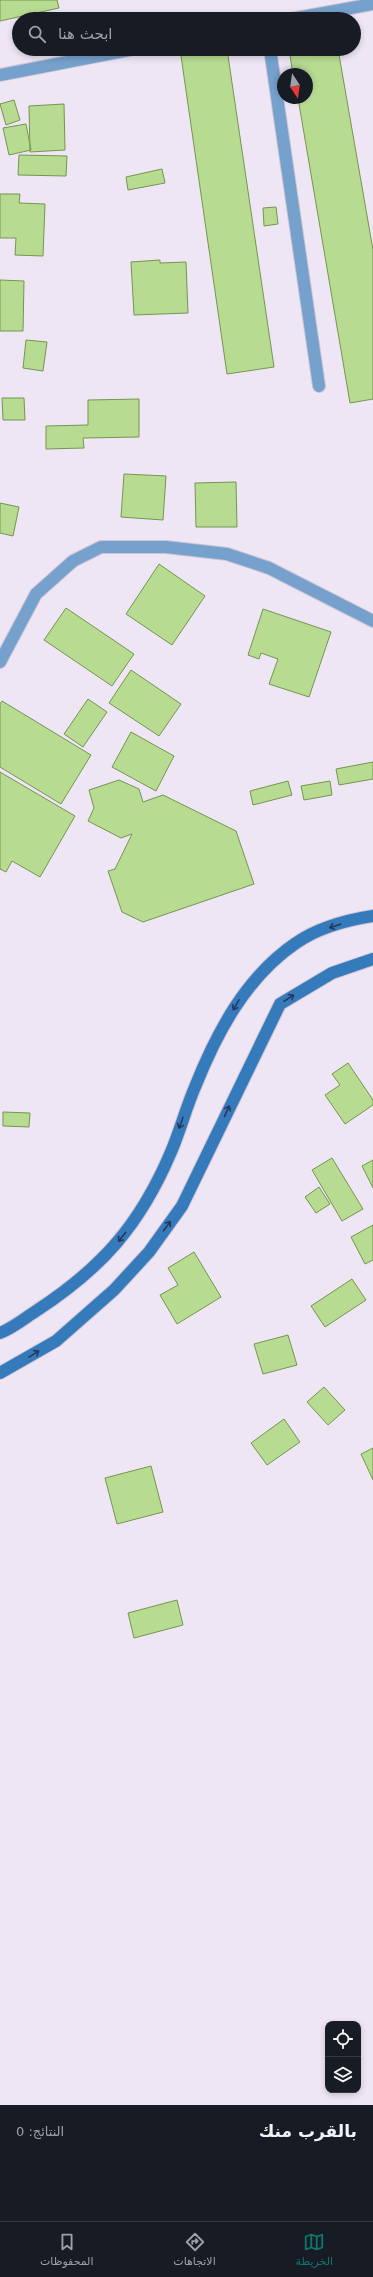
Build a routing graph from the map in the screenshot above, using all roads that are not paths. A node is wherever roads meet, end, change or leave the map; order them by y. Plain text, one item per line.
1 (373, 4) edge
2 (329, 12) edge
3 (98, 56) edge
4 (271, 56) edge
5 (0, 75) edge
6 (319, 386) dead end
7 (373, 621) edge
8 (0, 662) edge
9 (373, 916) edge
10 (373, 959) edge
11 (0, 1333) edge
12 (0, 1373) edge

1 - 2 street
3 - 5 street
4 - 6 street
7 - 8 street
9 -> 11 main road
12 -> 10 main road

